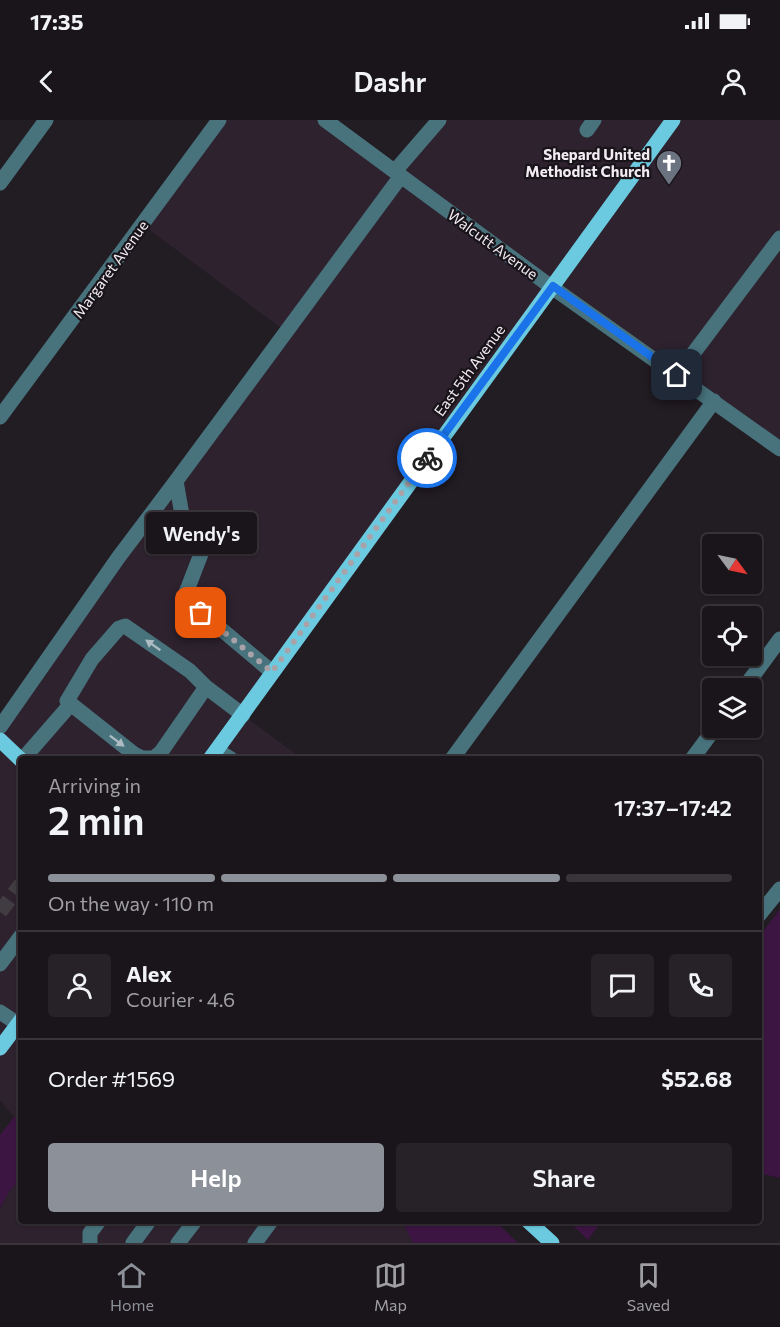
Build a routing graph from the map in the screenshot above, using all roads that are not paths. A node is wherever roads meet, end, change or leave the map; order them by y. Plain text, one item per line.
1 (46, 120) edge
2 (219, 120) edge
3 (325, 120) edge
4 (439, 120) edge
5 (674, 120) edge
6 (398, 174) junction
7 (0, 183) edge
8 (780, 238) edge
9 (553, 286) junction
10 (677, 375) junction
11 (714, 401) junction
12 (0, 417) edge
13 (780, 449) edge
14 (176, 482) junction
15 (780, 639) edge
16 (272, 672) junction
17 (751, 678) edge
18 (202, 684) junction
19 (70, 705) junction
20 (243, 715) junction
21 (0, 727) edge
22 (708, 738) edge
23 (0, 740) edge
24 (213, 754) edge
25 (19, 756) edge
26 (25, 756) edge
27 (138, 756) edge
28 (156, 756) edge
29 (454, 756) edge
30 (695, 756) edge
31 (780, 889) edge
32 (762, 911) edge
33 (18, 940) edge
34 (0, 964) edge
35 (0, 1012) edge
36 (18, 1021) edge
37 (18, 1025) edge
38 (0, 1048) edge
39 (97, 1224) edge
40 (146, 1224) edge
41 (193, 1224) edge
42 (270, 1224) edge
43 (531, 1224) edge
44 (90, 1243) edge
45 (133, 1243) edge
46 (178, 1243) edge
47 (255, 1243) edge
48 (552, 1243) edge

1 - 7 street
2 - 12 street, Margaret Avenue
3 - 6 street, Walcutt Avenue
4 - 6 street
5 - 9 main road, East 5th Avenue
6 - 9 street, Walcutt Avenue
6 - 14 street
8 - 10 street
9 - 10 street, Walcutt Avenue
9 - 16 main road, East 5th Avenue
10 - 11 street, Walcutt Avenue
11 - 13 street, Walcutt Avenue
11 - 29 street
14 - 16 street
14 - 21 street
15 - 17 street
16 - 20 main road, East 5th Avenue
18 -> 19 street
18 - 20 street
28 -> 18 street
19 - 26 street
19 -> 27 street
20 - 24 main road, East 5th Avenue
22 - 30 street
23 - 25 main road
31 - 32 street
33 - 34 street
35 - 36 street
37 - 38 main road
39 - 44 street
40 - 45 street
41 - 46 street
42 - 47 street
43 - 48 main road

